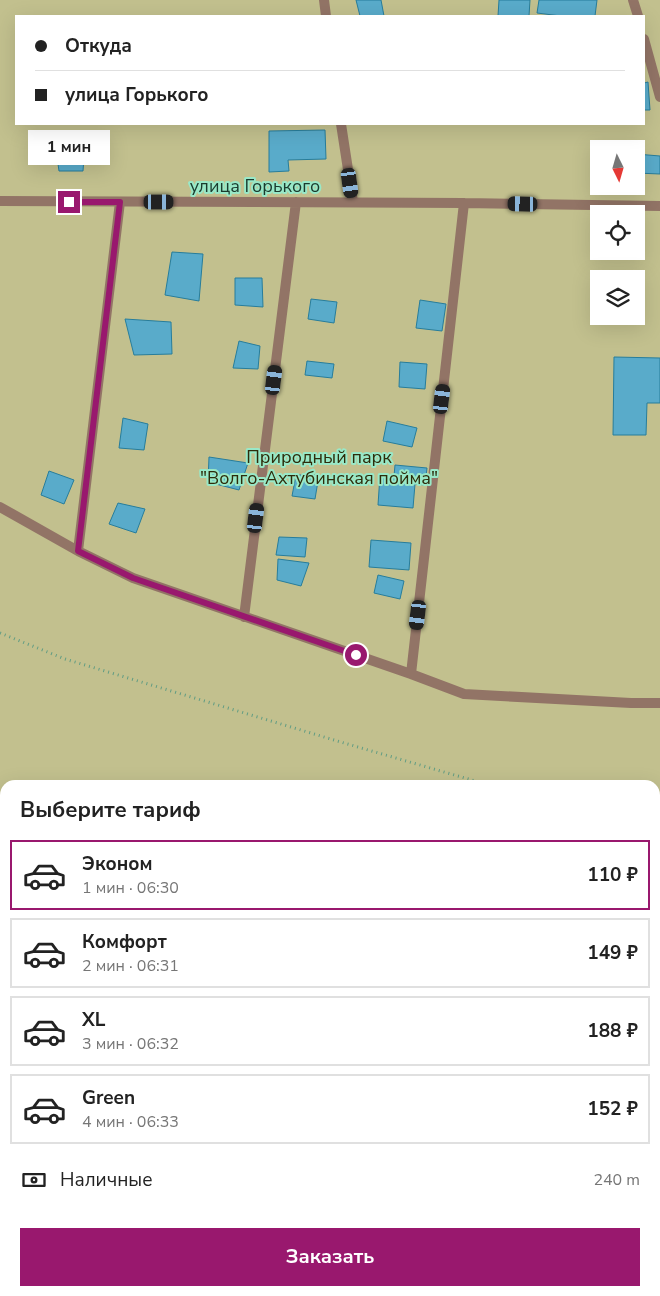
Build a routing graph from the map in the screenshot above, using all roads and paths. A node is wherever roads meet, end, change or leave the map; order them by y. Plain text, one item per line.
1 (324, 0) edge
2 (633, 0) edge
3 (326, 15) edge
4 (638, 15) edge
5 (645, 43) edge
6 (660, 97) edge
7 (342, 125) edge
8 (0, 201) edge
9 (120, 202) junction
10 (296, 202) junction
11 (353, 202) junction
12 (464, 203) junction
13 (660, 206) edge
14 (0, 507) edge
15 (78, 551) junction
16 (244, 617) junction
17 (0, 633) edge
18 (411, 674) junction
19 (660, 703) edge
20 (472, 780) edge

1 - 3 street
2 - 4 street
5 - 6 street
7 - 11 street
8 - 9 street, улица Горького
9 - 10 street, улица Горького
9 - 15 street
10 - 11 street, улица Горького
10 - 16 street
11 - 12 street, улица Горького
12 - 13 street, улица Горького
12 - 18 street
14 - 15 street
15 - 16 street
16 - 18 street
17 - 20 path
18 - 19 street

